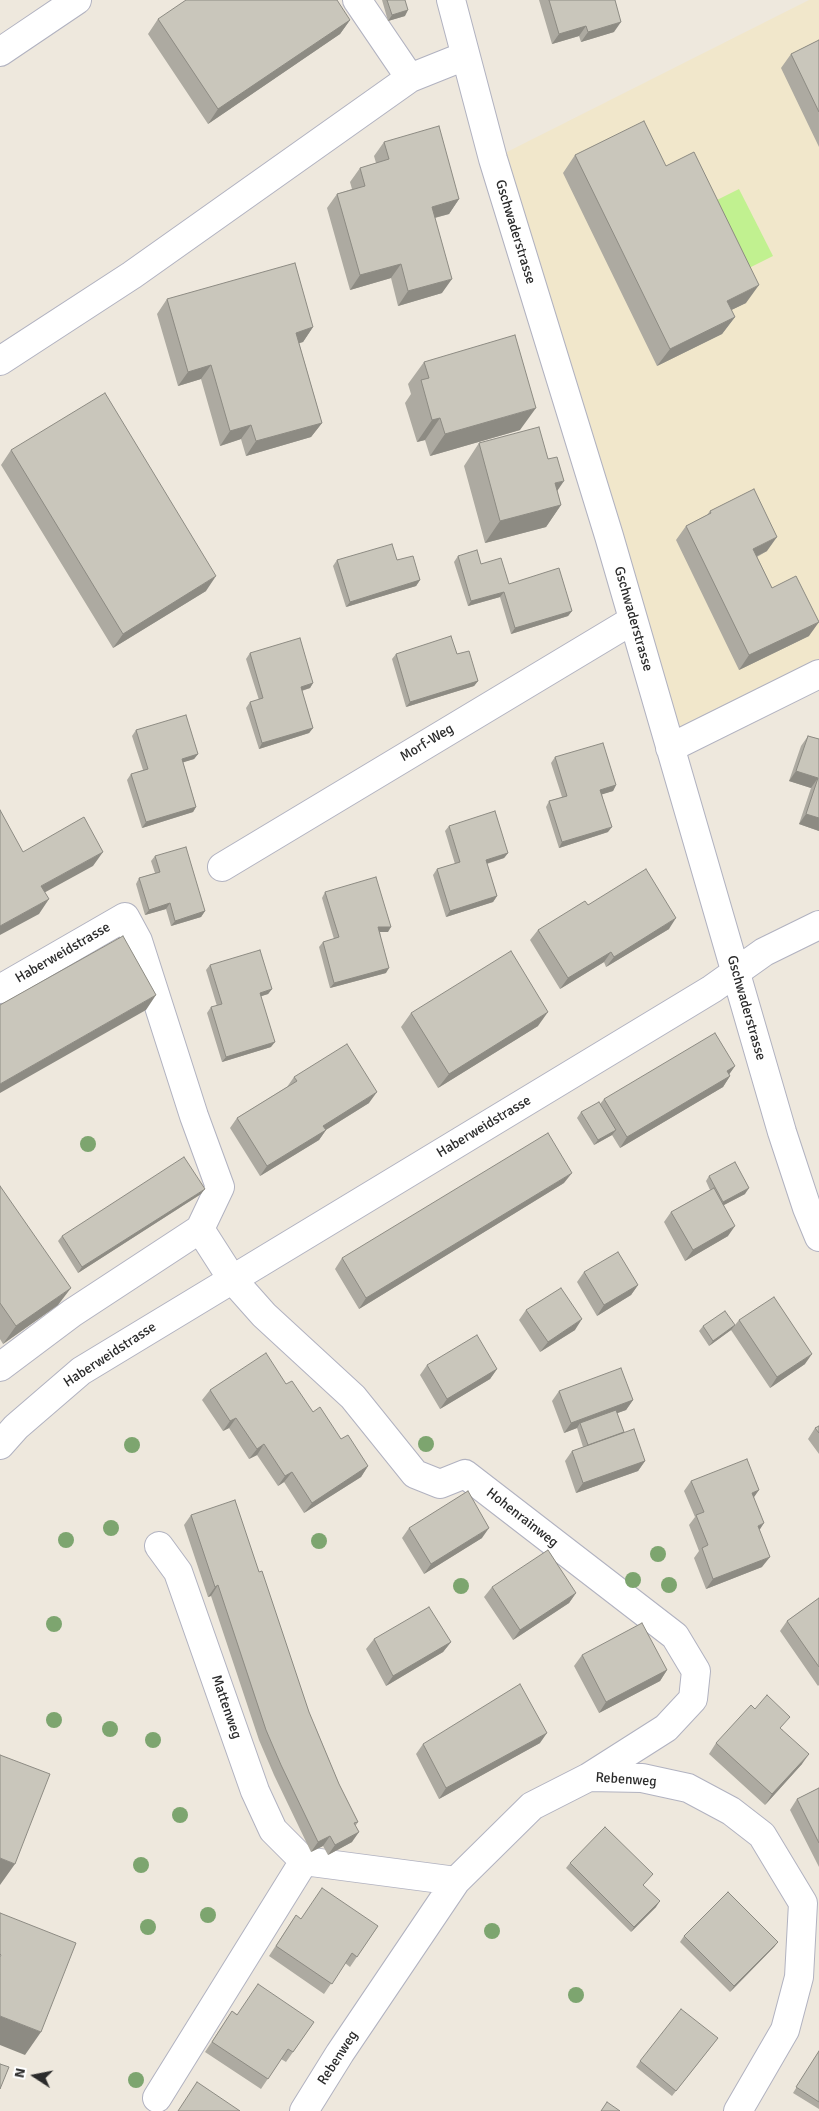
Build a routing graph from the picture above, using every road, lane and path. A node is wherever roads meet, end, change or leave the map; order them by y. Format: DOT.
graph roads {
  1 [pos="77,0"];
  2 [pos="357,0"];
  3 [pos="451,0"];
  4 [pos="0,52"];
  5 [pos="465,56"];
  6 [pos="410,78"];
  7 [pos="0,361"];
  8 [pos="633,620"];
  9 [pos="819,674"];
  10 [pos="670,748"];
  11 [pos="222,867"];
  12 [pos="819,925"];
  13 [pos="735,972"];
  14 [pos="0,989"];
  15 [pos="200,1229"];
  16 [pos="819,1238"];
  17 [pos="232,1279"];
  18 [pos="0,1367"];
  19 [pos="0,1445"];
  20 [pos="158,1546"];
  21 [pos="588,1777"];
  22 [pos="304,1861"];
  23 [pos="456,1881"];
  24 [pos="157,2098"];
  25 [pos="304,2111"];
  26 [pos="738,2111"];
  1 -- 4 [label="street"];
  2 -- 6 [label="street"];
  3 -- 5 [label="street, Gschwaderstrasse"];
  5 -- 6 [label="street"];
  5 -- 8 [label="street, Gschwaderstrasse"];
  6 -- 7 [label="street"];
  8 -- 10 [label="street, Gschwaderstrasse"];
  8 -- 11 [label="street, Morf-Weg"];
  9 -- 10 [label="street"];
  10 -- 13 [label="street, Gschwaderstrasse"];
  12 -- 13 [label="street, Haberweidstrasse"];
  13 -- 16 [label="street, Gschwaderstrasse"];
  13 -- 17 [label="street, Haberweidstrasse"];
  14 -- 15 [label="street, Haberweidstrasse"];
  15 -- 17 [label="street"];
  15 -- 18 [label="street"];
  17 -- 19 [label="street, Haberweidstrasse"];
  17 -- 21 [label="street, Hohenrainweg"];
  20 -- 22 [label="street, Mattenweg"];
  21 -- 23 [label="street, Rebenweg"];
  21 -- 26 [label="street, Rebenweg"];
  22 -- 23 [label="street"];
  22 -- 24 [label="street"];
  23 -- 25 [label="street, Rebenweg"];
}
